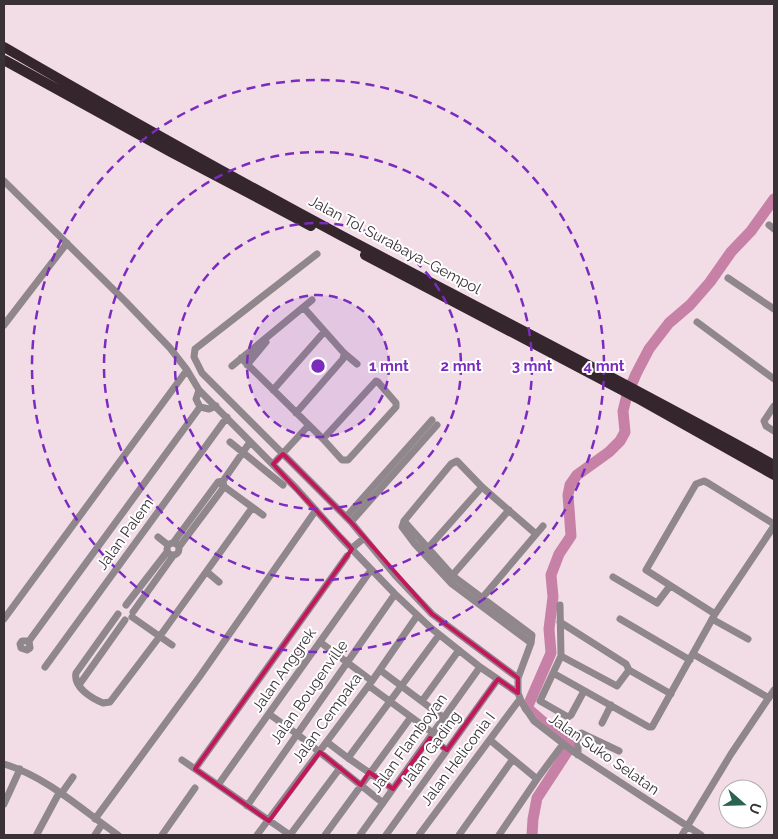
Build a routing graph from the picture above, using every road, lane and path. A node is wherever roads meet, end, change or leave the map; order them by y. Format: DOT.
graph roads {
  1 [pos="4,47"];
  2 [pos="4,60"];
  3 [pos="4,181"];
  4 [pos="67,243"];
  5 [pos="318,254"];
  6 [pos="728,278"];
  7 [pos="312,300"];
  8 [pos="304,308"];
  9 [pos="774,309"];
  10 [pos="697,322"];
  11 [pos="4,325"];
  12 [pos="324,332"];
  13 [pos="259,347"];
  14 [pos="344,353"];
  15 [pos="241,358"];
  16 [pos="247,364"];
  17 [pos="357,364"];
  18 [pos="232,366"];
  19 [pos="187,370"];
  20 [pos="774,379"];
  21 [pos="619,384"];
  22 [pos="199,390"];
  23 [pos="273,390"];
  24 [pos="639,395"];
  25 [pos="216,406"];
  26 [pos="774,406"];
  27 [pos="200,407"];
  28 [pos="296,413"];
  29 [pos="227,417"];
  30 [pos="434,423"];
  31 [pos="309,425"];
  32 [pos="774,431"];
  33 [pos="323,439"];
  34 [pos="230,442"];
  35 [pos="250,442"];
  36 [pos="244,452"];
  37 [pos="278,459"];
  38 [pos="774,465"];
  39 [pos="774,474"];
  40 [pos="222,483"];
  41 [pos="283,485"];
  42 [pos="482,487"];
  43 [pos="252,508"];
  44 [pos="316,510"];
  45 [pos="509,510"];
  46 [pos="262,515"];
  47 [pos="349,520"];
  48 [pos="404,521"];
  49 [pos="774,525"];
  50 [pos="543,526"];
  51 [pos="536,534"];
  52 [pos="158,537"];
  53 [pos="362,540"];
  54 [pos="350,547"];
  55 [pos="172,548"];
  56 [pos="428,548"];
  57 [pos="357,555"];
  58 [pos="347,556"];
  59 [pos="371,570"];
  60 [pos="207,572"];
  61 [pos="613,577"];
  62 [pos="450,578"];
  63 [pos="219,582"];
  64 [pos="670,586"];
  65 [pos="395,594"];
  66 [pos="483,597"];
  67 [pos="126,605"];
  68 [pos="560,606"];
  69 [pos="118,614"];
  70 [pos="130,616"];
  71 [pos="418,616"];
  72 [pos="713,616"];
  73 [pos="4,619"];
  74 [pos="620,619"];
  75 [pos="560,622"];
  76 [pos="439,635"];
  77 [pos="160,636"];
  78 [pos="748,639"];
  79 [pos="29,641"];
  80 [pos="320,642"];
  81 [pos="531,643"];
  82 [pos="172,645"];
  83 [pos="459,650"];
  84 [pos="561,656"];
  85 [pos="692,657"];
  86 [pos="347,662"];
  87 [pos="45,667"];
  88 [pos="480,667"];
  89 [pos="380,670"];
  90 [pos="628,670"];
  91 [pos="553,673"];
  92 [pos="518,678"];
  93 [pos="498,679"];
  94 [pos="370,684"];
  95 [pos="78,685"];
  96 [pos="401,685"];
  97 [pos="774,690"];
  98 [pos="584,691"];
  99 [pos="671,694"];
  100 [pos="519,696"];
  101 [pos="389,701"];
  102 [pos="422,701"];
  103 [pos="772,701"];
  104 [pos="611,705"];
  105 [pos="269,714"];
  106 [pos="411,717"];
  107 [pos="444,718"];
  108 [pos="602,723"];
  109 [pos="297,734"];
  110 [pos="432,735"];
  111 [pos="490,740"];
  112 [pos="327,742"];
  113 [pos="565,746"];
  114 [pos="447,750"];
  115 [pos="618,751"];
  116 [pos="320,752"];
  117 [pos="576,754"];
  118 [pos="348,758"];
  119 [pos="513,759"];
  120 [pos="182,760"];
  121 [pos="4,764"];
  122 [pos="340,768"];
  123 [pos="20,769"];
  124 [pos="196,769"];
  125 [pos="369,772"];
  126 [pos="73,777"];
  127 [pos="537,779"];
  128 [pos="218,785"];
  129 [pos="360,785"];
  130 [pos="195,788"];
  131 [pos="393,789"];
  132 [pos="60,793"];
  133 [pos="383,803"];
  134 [pos="4,804"];
  135 [pos="247,806"];
  136 [pos="95,819"];
  137 [pos="267,823"];
  138 [pos="102,824"];
  139 [pos="686,826"];
  140 [pos="37,834"];
  141 [pos="95,835"];
  142 [pos="118,835"];
  143 [pos="162,835"];
  144 [pos="257,835"];
  145 [pos="290,835"];
  146 [pos="325,835"];
  147 [pos="360,835"];
  148 [pos="386,835"];
  149 [pos="419,835"];
  150 [pos="459,835"];
  151 [pos="499,835"];
  152 [pos="682,835"];
  153 [pos="701,835"];
  1 -- 21 [label="highway, Jalan Tol Surabaya–Gempol"];
  2 -- 21 [label="highway, Jalan Tol Surabaya–Gempol"];
  3 -- 4 [label="street"];
  4 -- 11 [label="street"];
  4 -- 19 [label="street"];
  5 -- 37 [label="street"];
  6 -- 9 [label="street"];
  7 -- 8 [label="street"];
  8 -- 12 [label="street"];
  8 -- 13 [label="street"];
  10 -- 20 [label="street"];
  12 -- 14 [label="street"];
  12 -- 23 [label="street"];
  13 -- 15 [label="street"];
  13 -- 16 [label="street"];
  14 -- 17 [label="street"];
  14 -- 28 [label="street"];
  15 -- 16 [label="street"];
  15 -- 18 [label="street"];
  16 -- 23 [label="street"];
  19 -- 22 [label="street"];
  19 -- 73 [label="street"];
  21 -- 24 [label="highway, Jalan Tol Surabaya–Gempol"];
  22 -- 25 [label="street"];
  22 -- 27 [label="street"];
  23 -- 28 [label="street"];
  24 -- 38 [label="highway, Jalan Tol Surabaya–Gempol"];
  24 -- 39 [label="highway, Jalan Tol Surabaya–Gempol"];
  25 -- 27 [label="street"];
  25 -- 29 [label="street"];
  26 -- 32 [label="street"];
  27 -- 79 [label="street"];
  28 -- 31 [label="street"];
  29 -- 35 [label="street"];
  29 -- 87 [label="street, Jalan Palem"];
  30 -- 47 [label="street"];
  31 -- 33 [label="street"];
  31 -- 37 [label="street"];
  33 -- 33 [label="street"];
  34 -- 36 [label="street"];
  35 -- 36 [label="street"];
  35 -- 37 [label="street"];
  36 -- 40 [label="street"];
  36 -- 41 [label="street"];
  37 -- 44 [label="street"];
  37 -- 47 [label="street"];
  40 -- 43 [label="street"];
  40 -- 55 [label="street"];
  42 -- 45 [label="street"];
  42 -- 48 [label="street"];
  42 -- 56 [label="street"];
  43 -- 46 [label="street"];
  43 -- 60 [label="street"];
  44 -- 54 [label="street"];
  44 -- 136 [label="street"];
  45 -- 51 [label="street"];
  45 -- 62 [label="street"];
  47 -- 53 [label="street"];
  48 -- 56 [label="street"];
  48 -- 62 [label="street"];
  49 -- 64 [label="street"];
  49 -- 72 [label="street"];
  50 -- 51 [label="street"];
  51 -- 66 [label="street"];
  52 -- 55 [label="street"];
  53 -- 54 [label="street"];
  53 -- 92 [label="street"];
  54 -- 57 [label="street"];
  54 -- 58 [label="street"];
  55 -- 67 [label="street"];
  55 -- 70 [label="street"];
  56 -- 62 [label="street"];
  57 -- 58 [label="street"];
  57 -- 59 [label="street"];
  58 -- 124 [label="street"];
  59 -- 65 [label="street"];
  59 -- 80 [label="street, Jalan Anggrek"];
  60 -- 63 [label="street"];
  60 -- 77 [label="street"];
  61 -- 64 [label="street"];
  62 -- 66 [label="street"];
  62 -- 81 [label="street"];
  64 -- 72 [label="street"];
  65 -- 71 [label="street"];
  65 -- 86 [label="street, Jalan Bougenville"];
  66 -- 81 [label="street"];
  67 -- 69 [label="street"];
  67 -- 70 [label="street"];
  68 -- 75 [label="street"];
  69 -- 70 [label="street"];
  69 -- 95 [label="street"];
  70 -- 77 [label="street"];
  70 -- 95 [label="street"];
  71 -- 76 [label="street"];
  71 -- 89 [label="street, Jalan Cempaka"];
  72 -- 78 [label="street"];
  72 -- 85 [label="street"];
  74 -- 85 [label="street"];
  75 -- 84 [label="street"];
  75 -- 90 [label="street"];
  76 -- 83 [label="street"];
  76 -- 96 [label="street"];
  77 -- 82 [label="street"];
  77 -- 95 [label="street"];
  80 -- 86 [label="street"];
  80 -- 105 [label="street, Jalan Anggrek"];
  81 -- 92 [label="street"];
  83 -- 88 [label="street"];
  83 -- 102 [label="street"];
  84 -- 90 [label="street"];
  84 -- 91 [label="street"];
  85 -- 99 [label="street"];
  85 -- 103 [label="street"];
  86 -- 94 [label="street"];
  86 -- 109 [label="street, Jalan Bougenville"];
  88 -- 93 [label="street"];
  88 -- 107 [label="street, Jalan Flamboyan"];
  89 -- 94 [label="street, Jalan Cempaka"];
  89 -- 96 [label="street"];
  90 -- 99 [label="street"];
  91 -- 98 [label="street"];
  91 -- 98 [label="street"];
  92 -- 100 [label="street"];
  93 -- 100 [label="street"];
  93 -- 114 [label="street, Jalan Gading"];
  94 -- 101 [label="street"];
  94 -- 112 [label="street, Jalan Cempaka"];
  96 -- 101 [label="street"];
  96 -- 102 [label="street"];
  97 -- 103 [label="street"];
  98 -- 104 [label="street"];
  99 -- 104 [label="street"];
  100 -- 111 [label="street, Jalan Heliconia I"];
  100 -- 113 [label="street, Jalan Suko Selatan"];
  101 -- 106 [label="street"];
  101 -- 118 [label="street"];
  102 -- 107 [label="street"];
  103 -- 139 [label="street"];
  104 -- 108 [label="street"];
  105 -- 109 [label="street"];
  105 -- 128 [label="street, Jalan Anggrek"];
  106 -- 110 [label="street"];
  106 -- 125 [label="street"];
  107 -- 110 [label="street, Jalan Flamboyan"];
  109 -- 116 [label="street"];
  109 -- 135 [label="street, Jalan Bougenville"];
  110 -- 114 [label="street"];
  110 -- 131 [label="street, Jalan Flamboyan"];
  111 -- 119 [label="street"];
  111 -- 149 [label="street, Jalan Heliconia I"];
  112 -- 116 [label="street, Jalan Cempaka"];
  112 -- 118 [label="street"];
  113 -- 117 [label="street, Jalan Suko Selatan"];
  113 -- 127 [label="street"];
  114 -- 148 [label="street, Jalan Gading"];
  115 -- 117 [label="street"];
  116 -- 122 [label="street"];
  116 -- 137 [label="street, Jalan Cempaka"];
  117 -- 139 [label="street, Jalan Suko Selatan"];
  118 -- 125 [label="street"];
  119 -- 127 [label="street"];
  119 -- 150 [label="street"];
  120 -- 124 [label="street"];
  121 -- 123 [label="street"];
  122 -- 129 [label="street"];
  122 -- 145 [label="street"];
  123 -- 132 [label="street"];
  123 -- 134 [label="street"];
  124 -- 128 [label="street"];
  125 -- 129 [label="street"];
  125 -- 131 [label="street"];
  126 -- 132 [label="street"];
  127 -- 151 [label="street"];
  128 -- 135 [label="street"];
  129 -- 133 [label="street"];
  129 -- 146 [label="street"];
  130 -- 143 [label="street"];
  131 -- 133 [label="street, Jalan Flamboyan"];
  132 -- 136 [label="street"];
  132 -- 140 [label="street"];
  133 -- 147 [label="street, Jalan Flamboyan"];
  135 -- 137 [label="street"];
  136 -- 138 [label="street"];
  137 -- 144 [label="street, Jalan Cempaka"];
  137 -- 145 [label="street"];
  138 -- 141 [label="street"];
  138 -- 142 [label="street"];
  139 -- 152 [label="street"];
  139 -- 153 [label="street, Jalan Suko Selatan"];
}
